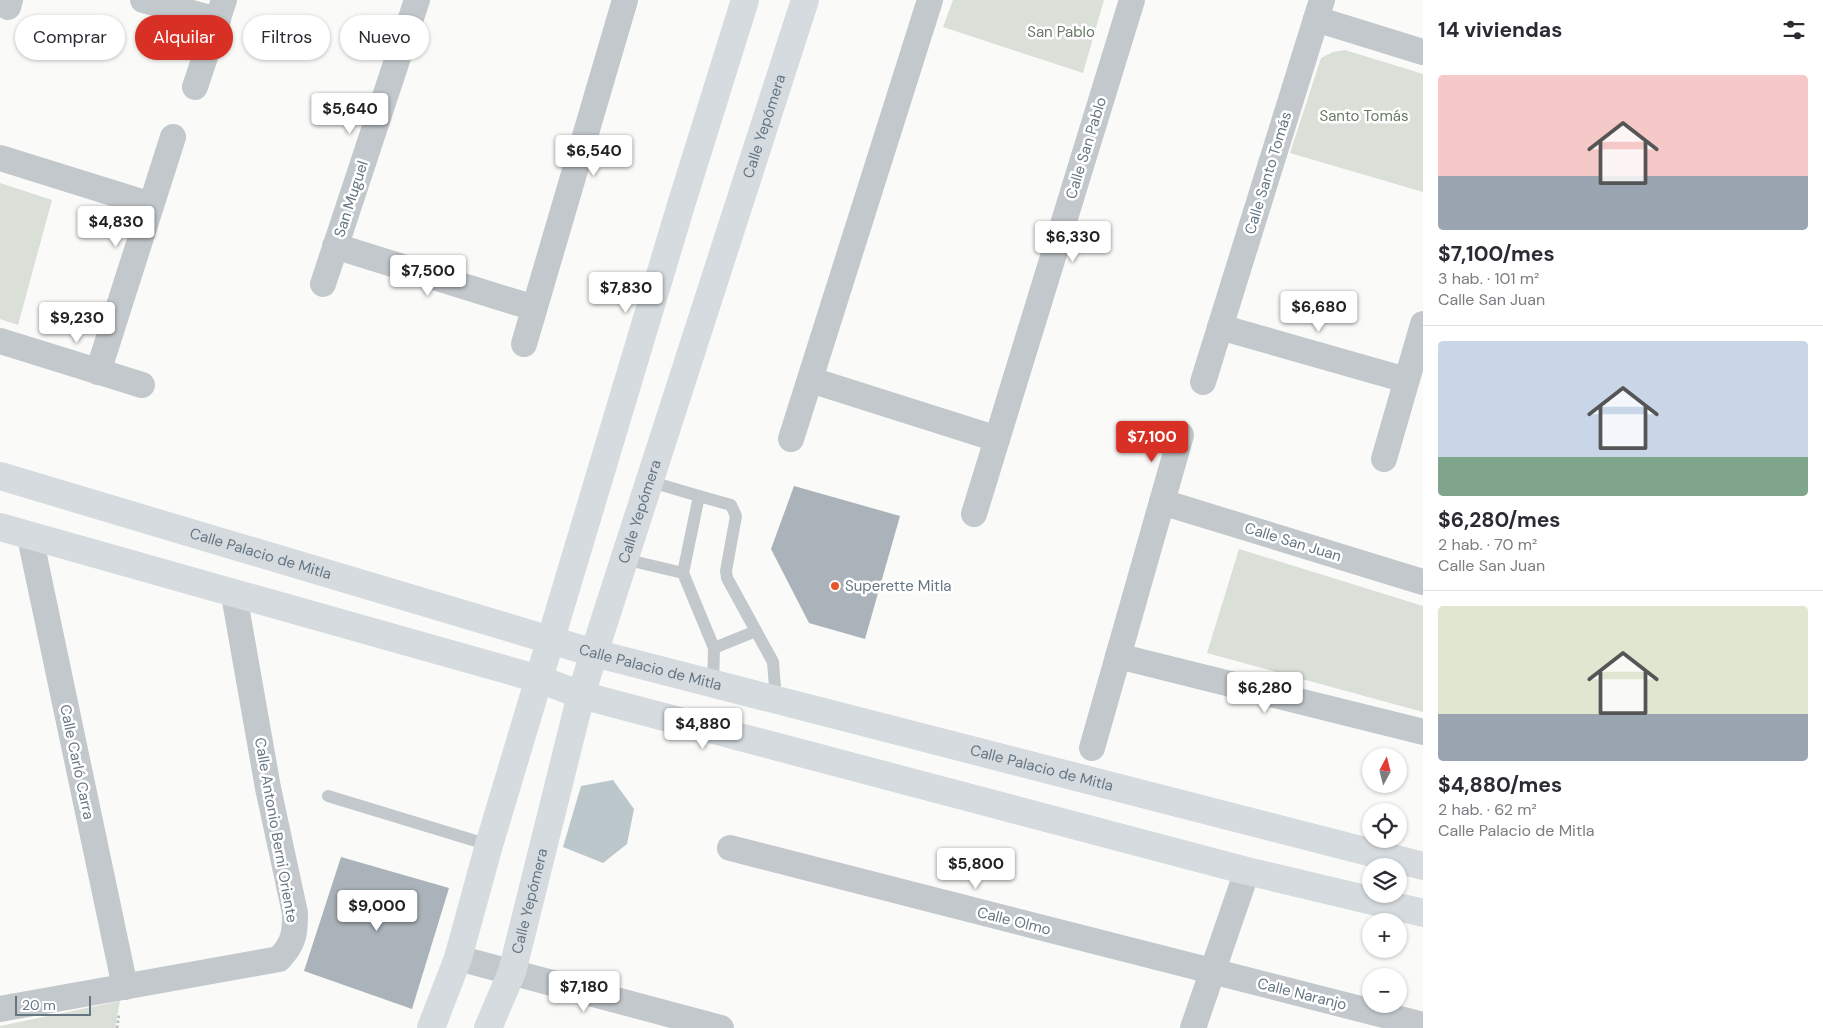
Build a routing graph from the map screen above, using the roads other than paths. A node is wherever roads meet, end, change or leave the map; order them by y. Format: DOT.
graph roads {
  1 [pos="143,0"];
  2 [pos="417,0"];
  3 [pos="625,0"];
  4 [pos="745,0"];
  5 [pos="804,0"];
  6 [pos="930,0"];
  7 [pos="1132,0"];
  8 [pos="1319,9"];
  9 [pos="221,10"];
  10 [pos="1423,52"];
  11 [pos="195,87"];
  12 [pos="173,137"];
  13 [pos="0,158"];
  14 [pos="151,205"];
  15 [pos="335,246"];
  16 [pos="323,284"];
  17 [pos="534,308"];
  18 [pos="1423,324"];
  19 [pos="1220,327"];
  20 [pos="0,341"];
  21 [pos="524,344"];
  22 [pos="98,372"];
  23 [pos="811,380"];
  24 [pos="1406,380"];
  25 [pos="1203,382"];
  26 [pos="142,385"];
  27 [pos="1181,435"];
  28 [pos="791,439"];
  29 [pos="997,439"];
  30 [pos="1384,459"];
  31 [pos="0,476"];
  32 [pos="648,481"];
  33 [pos="699,496"];
  34 [pos="1162,502"];
  35 [pos="974,514"];
  36 [pos="0,527"];
  37 [pos="30,537"];
  38 [pos="624,559"];
  39 [pos="683,573"];
  40 [pos="1423,582"];
  41 [pos="234,594"];
  42 [pos="756,630"];
  43 [pos="550,640"];
  44 [pos="714,648"];
  45 [pos="594,653"];
  46 [pos="1118,656"];
  47 [pos="539,679"];
  48 [pos="713,684"];
  49 [pos="581,695"];
  50 [pos="776,700"];
  51 [pos="1423,732"];
  52 [pos="1092,748"];
  53 [pos="328,796"];
  54 [pos="489,845"];
  55 [pos="730,848"];
  56 [pos="1423,866"];
  57 [pos="1247,871"];
  58 [pos="1423,913"];
  59 [pos="458,958"];
  60 [pos="1211,971"];
  61 [pos="512,972"];
  62 [pos="125,987"];
  63 [pos="0,1009"];
  64 [pos="1423,1025"];
  65 [pos="431,1028"];
  66 [pos="488,1028"];
  67 [pos="721,1028"];
  68 [pos="1193,1028"];
  1 -- 9 [label="street"];
  2 -- 15 [label="street, San Muguel"];
  3 -- 17 [label="street"];
  4 -- 43 [label="main road"];
  5 -- 32 [label="main road, Calle Yepómera"];
  6 -- 23 [label="street"];
  7 -- 29 [label="street, Calle San Pablo"];
  8 -- 10 [label="street, Calle Santo Tomás"];
  8 -- 19 [label="street, Calle Santo Tomás"];
  9 -- 11 [label="street"];
  12 -- 14 [label="street"];
  13 -- 14 [label="street"];
  14 -- 22 [label="street"];
  15 -- 16 [label="street, San Muguel"];
  15 -- 17 [label="street"];
  17 -- 21 [label="street"];
  18 -- 24 [label="street"];
  19 -- 24 [label="street"];
  19 -- 25 [label="street, Calle Santo Tomás"];
  20 -- 22 [label="street"];
  22 -- 26 [label="street"];
  23 -- 28 [label="street"];
  23 -- 29 [label="street"];
  24 -- 30 [label="street"];
  27 -- 34 [label="street"];
  29 -- 35 [label="street, Calle San Pablo"];
  31 -- 43 [label="main road, Calle Palacio de Mitla"];
  32 -- 33 [label="lane"];
  32 -- 38 [label="main road, Calle Yepómera"];
  33 -- 39 [label="lane"];
  33 -- 42 [label="lane"];
  34 -- 40 [label="street, Calle San Juan"];
  34 -- 46 [label="street"];
  36 -- 37 [label="main road"];
  37 -- 41 [label="main road"];
  37 -- 62 [label="street, Calle Carló Carra"];
  38 -- 39 [label="lane"];
  38 -- 45 [label="main road, Calle Yepómera"];
  39 -- 44 [label="lane"];
  41 -- 47 [label="main road"];
  41 -- 62 [label="street, Calle Antonio Berni Oriente"];
  42 -- 44 [label="lane"];
  42 -- 50 [label="lane"];
  43 -- 45 [label="main road, Calle Palacio de Mitla"];
  43 -- 47 [label="main road"];
  44 -- 48 [label="lane"];
  45 -- 48 [label="main road, Calle Palacio de Mitla"];
  45 -- 49 [label="main road, Calle Yepómera"];
  46 -- 51 [label="street"];
  46 -- 52 [label="street"];
  47 -- 49 [label="main road"];
  47 -- 54 [label="main road"];
  48 -- 50 [label="main road, Calle Palacio de Mitla"];
  49 -- 57 [label="main road"];
  49 -- 61 [label="main road, Calle Yepómera"];
  50 -- 56 [label="main road, Calle Palacio de Mitla"];
  53 -- 54 [label="lane"];
  54 -- 59 [label="main road"];
  55 -- 60 [label="street, Calle Olmo"];
  57 -- 58 [label="main road"];
  57 -- 60 [label="street"];
  59 -- 61 [label="street"];
  59 -- 65 [label="main road"];
  60 -- 64 [label="street, Calle Naranjo"];
  60 -- 68 [label="street"];
  61 -- 66 [label="main road, Calle Yepómera"];
  61 -- 67 [label="street"];
  62 -- 63 [label="street, Calle Antonio Berni Oriente"];
}
